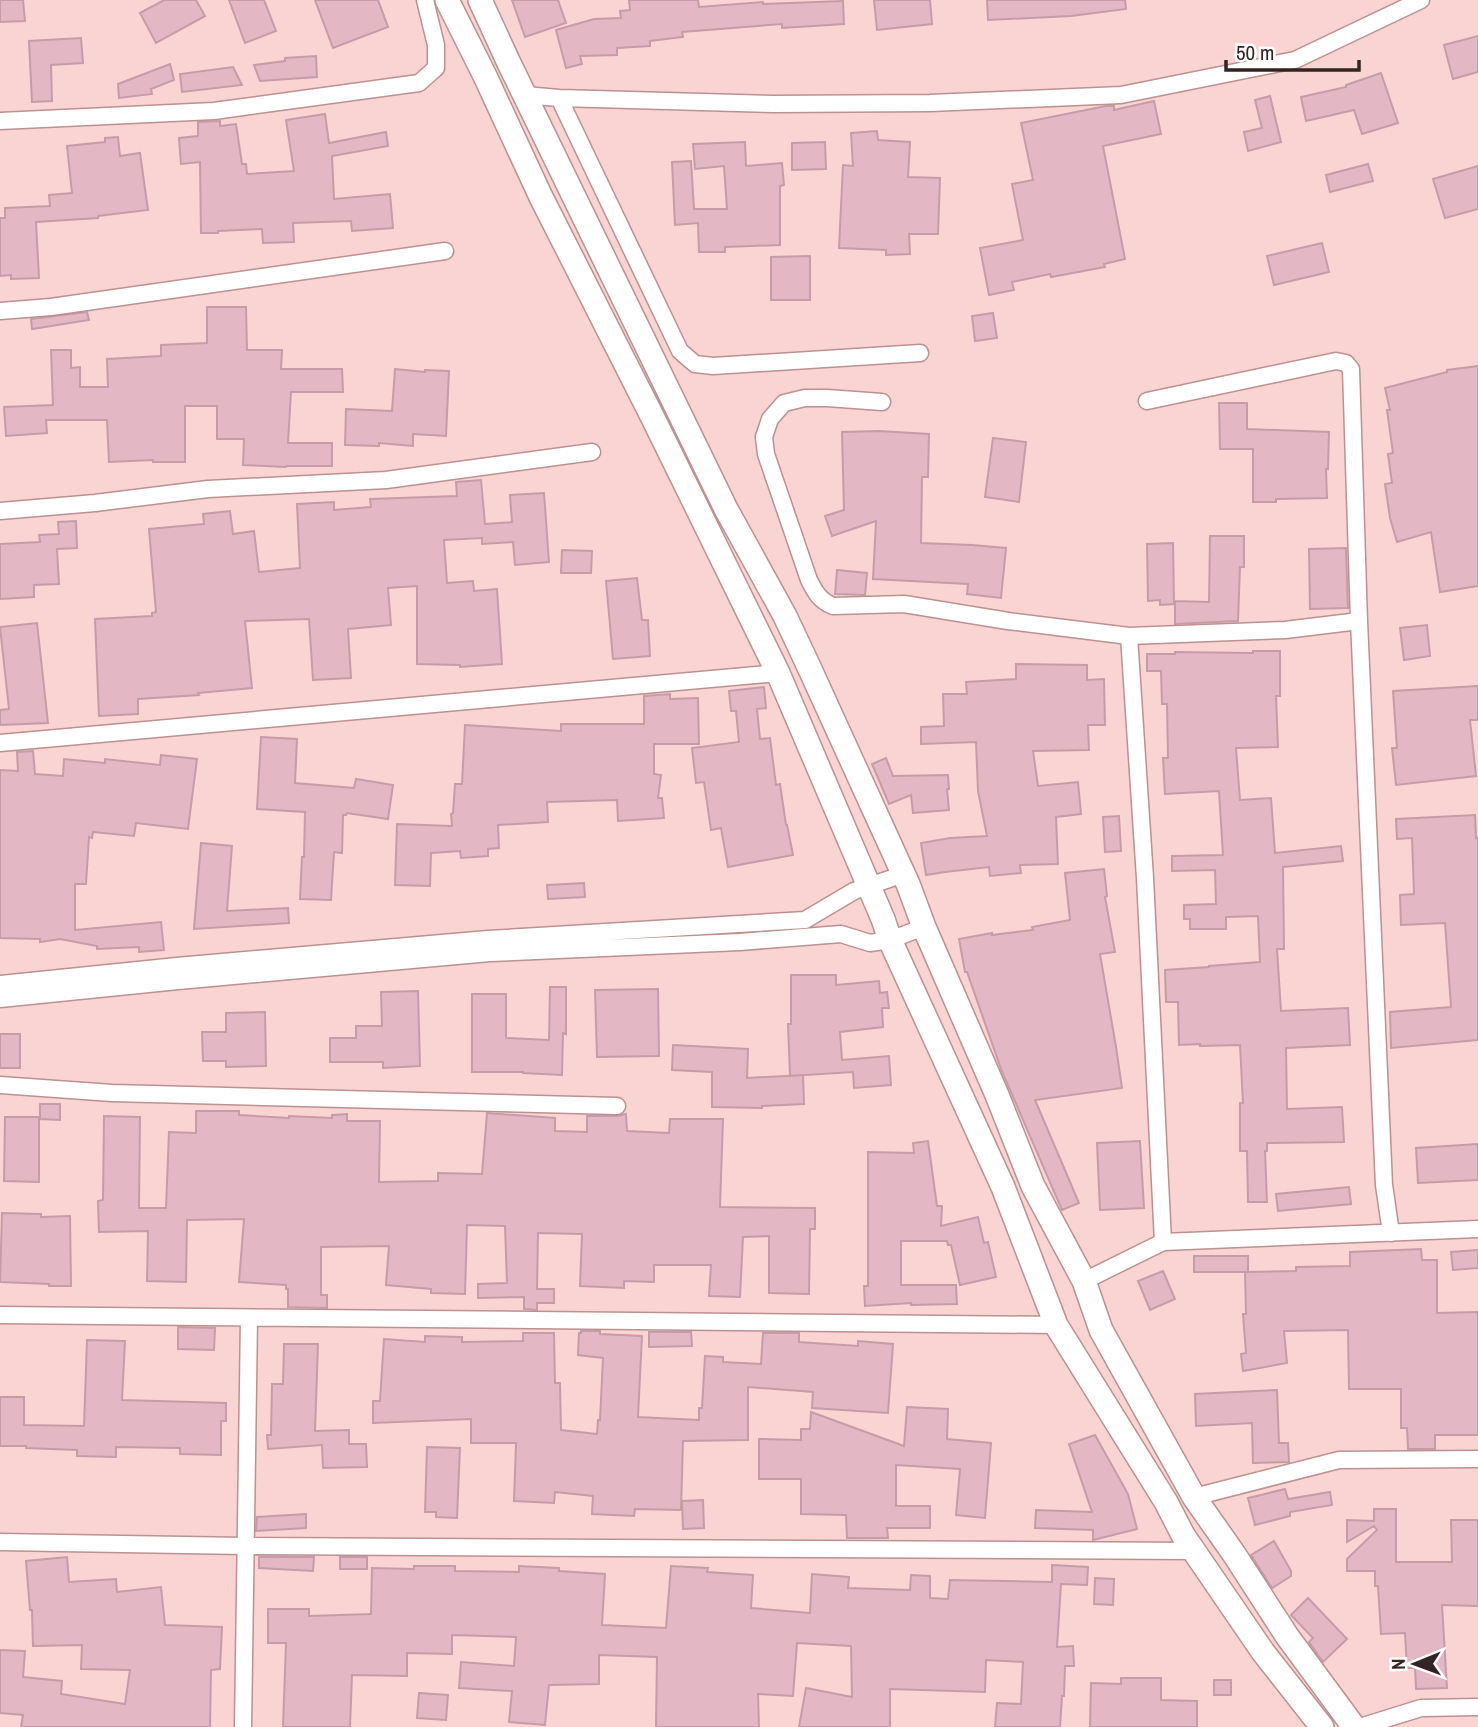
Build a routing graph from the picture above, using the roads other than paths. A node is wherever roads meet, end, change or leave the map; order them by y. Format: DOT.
graph roads {
  1 [pos="425,0"];
  2 [pos="447,0"];
  3 [pos="480,0"];
  4 [pos="1421,0"];
  5 [pos="525,95"];
  6 [pos="559,98"];
  7 [pos="0,121"];
  8 [pos="445,251"];
  9 [pos="0,311"];
  10 [pos="920,353"];
  11 [pos="1147,401"];
  12 [pos="882,402"];
  13 [pos="592,452"];
  14 [pos="0,511"];
  15 [pos="1359,621"];
  16 [pos="1129,636"];
  17 [pos="778,673"];
  18 [pos="0,743"];
  19 [pos="904,874"];
  20 [pos="868,885"];
  21 [pos="924,927"];
  22 [pos="653,929"];
  23 [pos="890,940"];
  24 [pos="654,946"];
  25 [pos="0,984"];
  26 [pos="0,999"];
  27 [pos="0,1085"];
  28 [pos="617,1106"];
  29 [pos="1478,1229"];
  30 [pos="1391,1233"];
  31 [pos="1163,1242"];
  32 [pos="1084,1281"];
  33 [pos="0,1315"];
  34 [pos="250,1318"];
  35 [pos="1056,1325"];
  36 [pos="1478,1459"];
  37 [pos="1194,1497"];
  38 [pos="0,1542"];
  39 [pos="246,1545"];
  40 [pos="1194,1551"];
  41 [pos="1478,1707"];
  42 [pos="243,1727"];
  43 [pos="1322,1727"];
  44 [pos="1357,1727"];
  1 -- 7 [label="street"];
  2 -- 17 [label="main road"];
  3 -- 5 [label="main road"];
  4 -- 6 [label="street"];
  5 -- 6 [label="street"];
  5 -- 19 [label="main road"];
  6 -- 10 [label="street"];
  8 -- 9 [label="street"];
  11 -- 15 [label="street"];
  12 -- 16 [label="street"];
  13 -- 14 [label="street"];
  15 -- 16 [label="street"];
  15 -- 30 [label="street"];
  16 -- 31 [label="street"];
  17 -- 18 [label="street"];
  17 -- 20 [label="main road"];
  19 -- 20 [label="street"];
  19 -- 21 [label="main road"];
  20 -- 22 [label="street"];
  20 -- 23 [label="main road"];
  21 -- 23 [label="street"];
  21 -- 32 [label="main road"];
  22 -- 24 [label="street"];
  22 -- 25 [label="street"];
  23 -- 24 [label="street"];
  23 -- 35 [label="main road"];
  24 -- 26 [label="street"];
  27 -- 28 [label="street"];
  29 -- 30 [label="street"];
  30 -- 31 [label="street"];
  31 -- 32 [label="street"];
  32 -- 37 [label="main road"];
  33 -- 34 [label="street"];
  34 -- 35 [label="street"];
  34 -- 39 [label="street"];
  35 -- 40 [label="main road"];
  36 -- 37 [label="street"];
  37 -- 44 [label="main road"];
  38 -- 39 [label="street"];
  39 -- 40 [label="street"];
  39 -- 42 [label="street"];
  40 -- 43 [label="main road"];
  41 -- 44 [label="street"];
}
